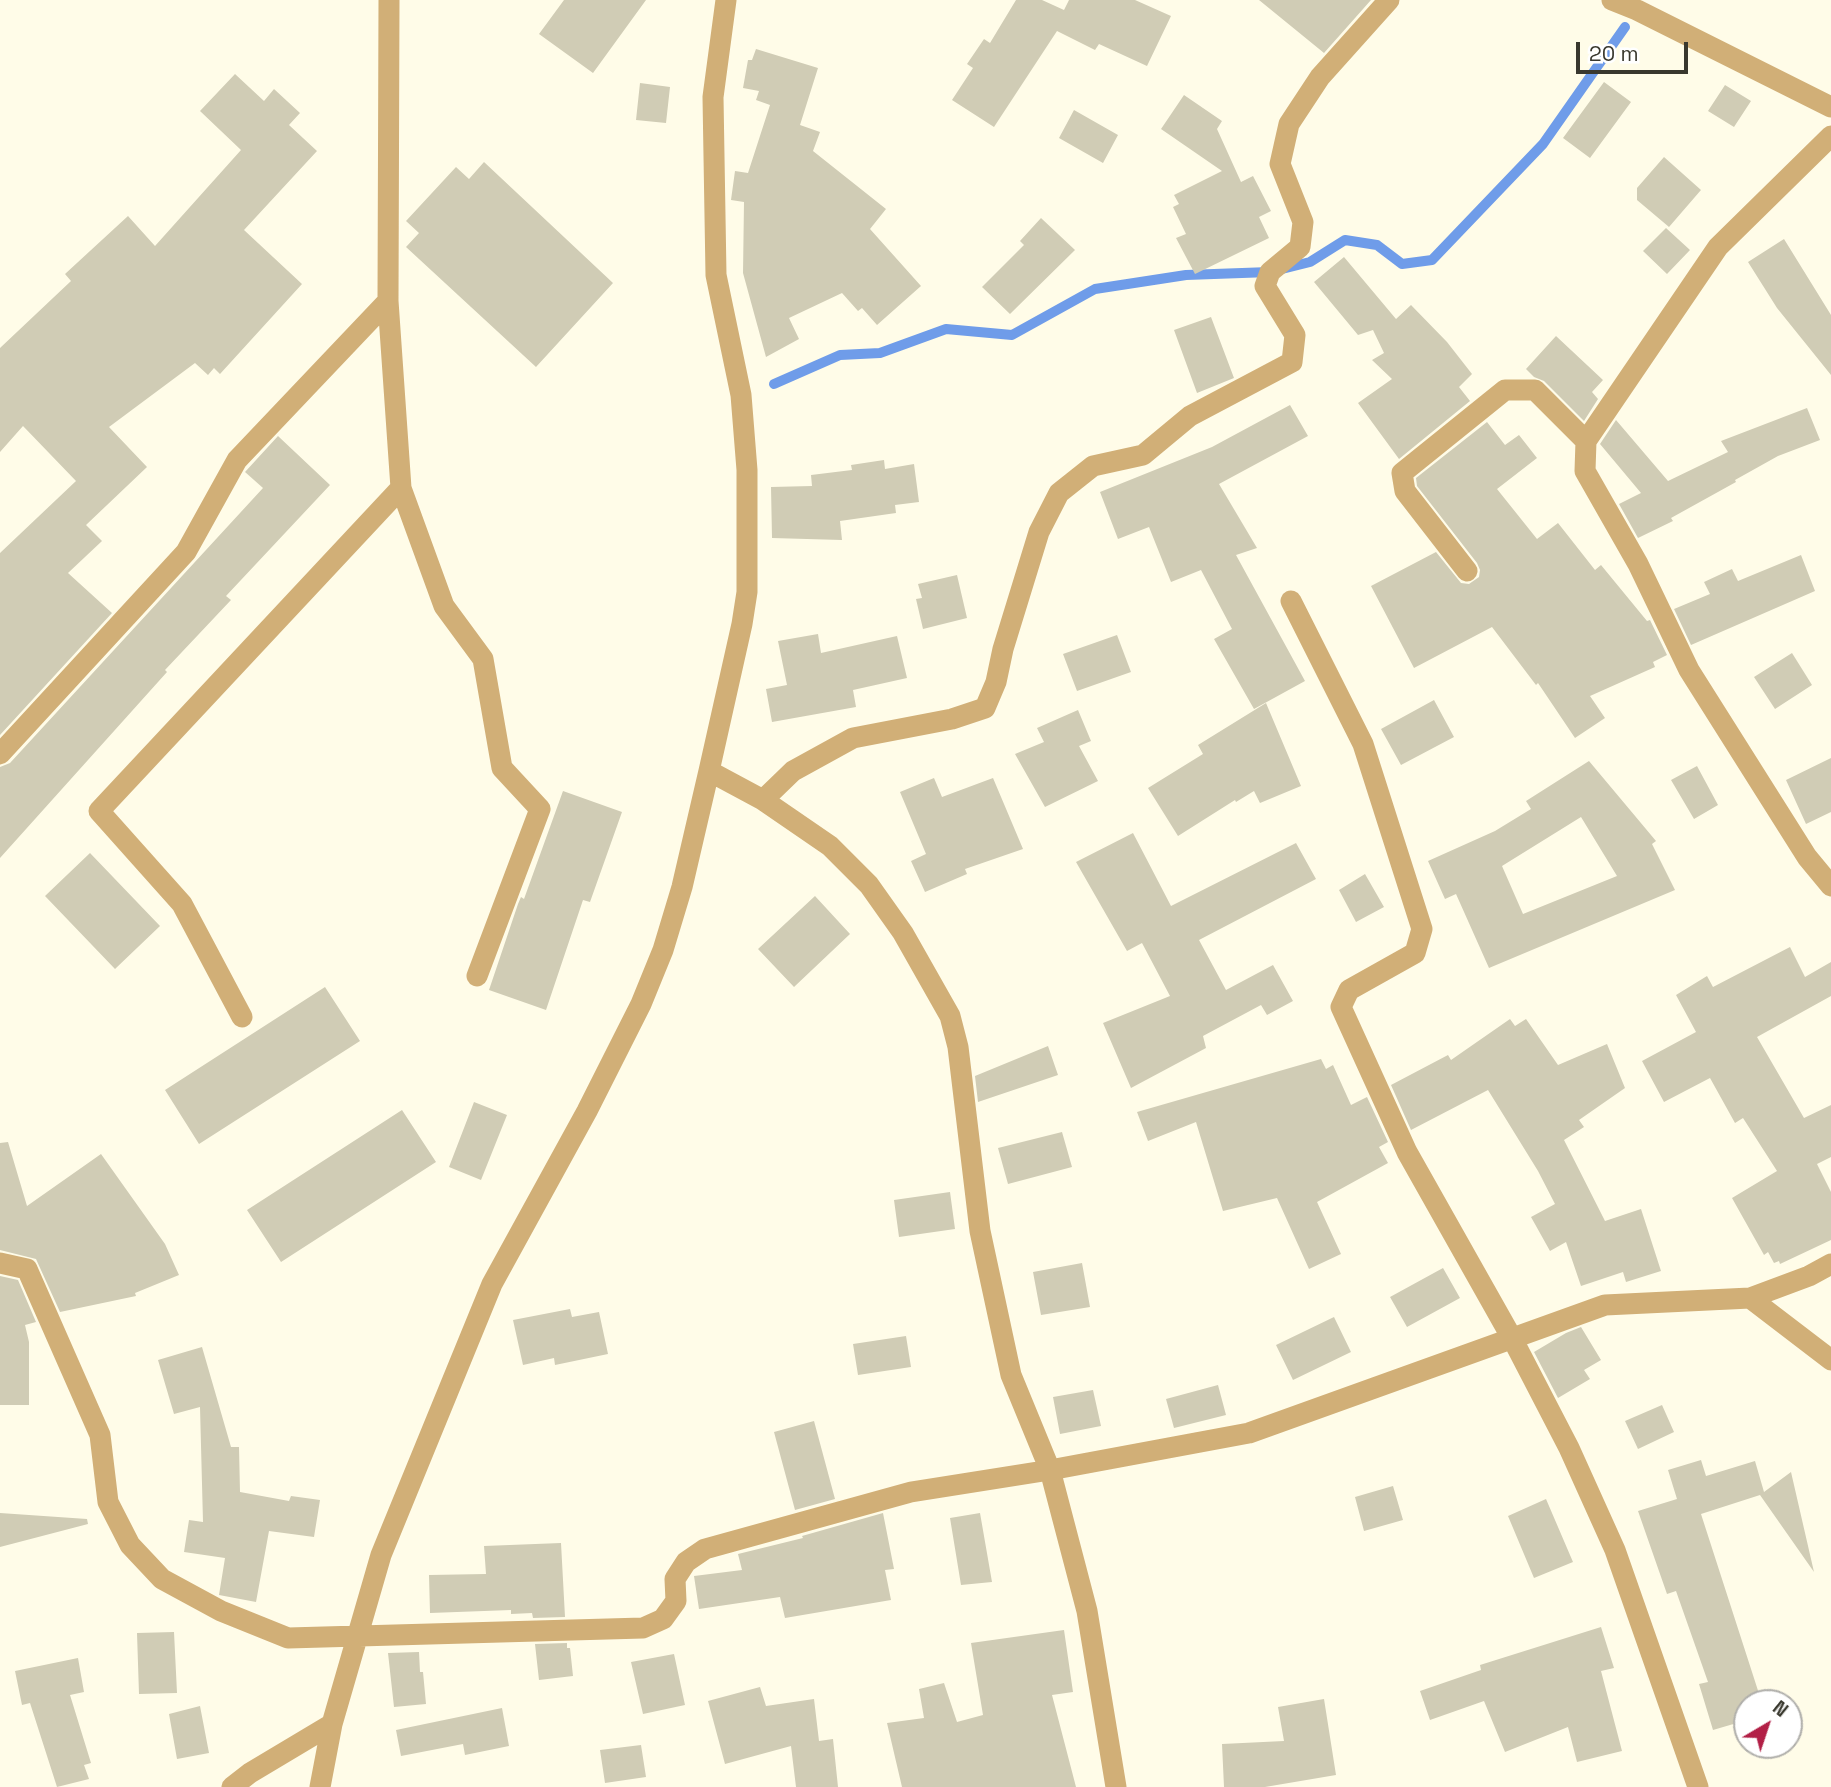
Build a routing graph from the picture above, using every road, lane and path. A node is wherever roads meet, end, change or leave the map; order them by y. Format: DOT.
graph roads {
  1 [pos="389,0"];
  2 [pos="726,0"];
  3 [pos="1389,0"];
  4 [pos="1612,0"];
  5 [pos="1831,107"];
  6 [pos="1831,136"];
  7 [pos="388,301"];
  8 [pos="1586,441"];
  9 [pos="401,488"];
  10 [pos="1467,571"];
  11 [pos="1291,601"];
  12 [pos="0,754"];
  13 [pos="709,771"];
  14 [pos="763,800"];
  15 [pos="1831,886"];
  16 [pos="477,976"];
  17 [pos="242,1017"];
  18 [pos="0,1263"];
  19 [pos="1831,1264"];
  20 [pos="1750,1298"];
  21 [pos="1513,1340"];
  22 [pos="1831,1360"];
  23 [pos="1050,1470"];
  24 [pos="357,1636"];
  25 [pos="332,1724"];
  26 [pos="232,1787"];
  27 [pos="320,1787"];
  28 [pos="1116,1787"];
  29 [pos="1698,1787"];
  1 -- 7 [label="street"];
  2 -- 13 [label="street"];
  3 -- 14 [label="street"];
  4 -- 5 [label="street"];
  6 -- 8 [label="street"];
  7 -- 9 [label="street"];
  7 -- 12 [label="street"];
  8 -- 10 [label="street"];
  8 -- 15 [label="street"];
  9 -- 16 [label="street"];
  9 -- 17 [label="street"];
  11 -- 21 [label="street"];
  13 -- 14 [label="street"];
  13 -- 24 [label="street"];
  14 -- 23 [label="street"];
  18 -- 24 [label="street"];
  19 -- 20 [label="street"];
  20 -- 21 [label="street"];
  20 -- 22 [label="street"];
  21 -- 23 [label="street"];
  21 -- 29 [label="street"];
  23 -- 24 [label="street"];
  23 -- 28 [label="street"];
  24 -- 25 [label="street"];
  25 -- 26 [label="street"];
  25 -- 27 [label="street"];
}
